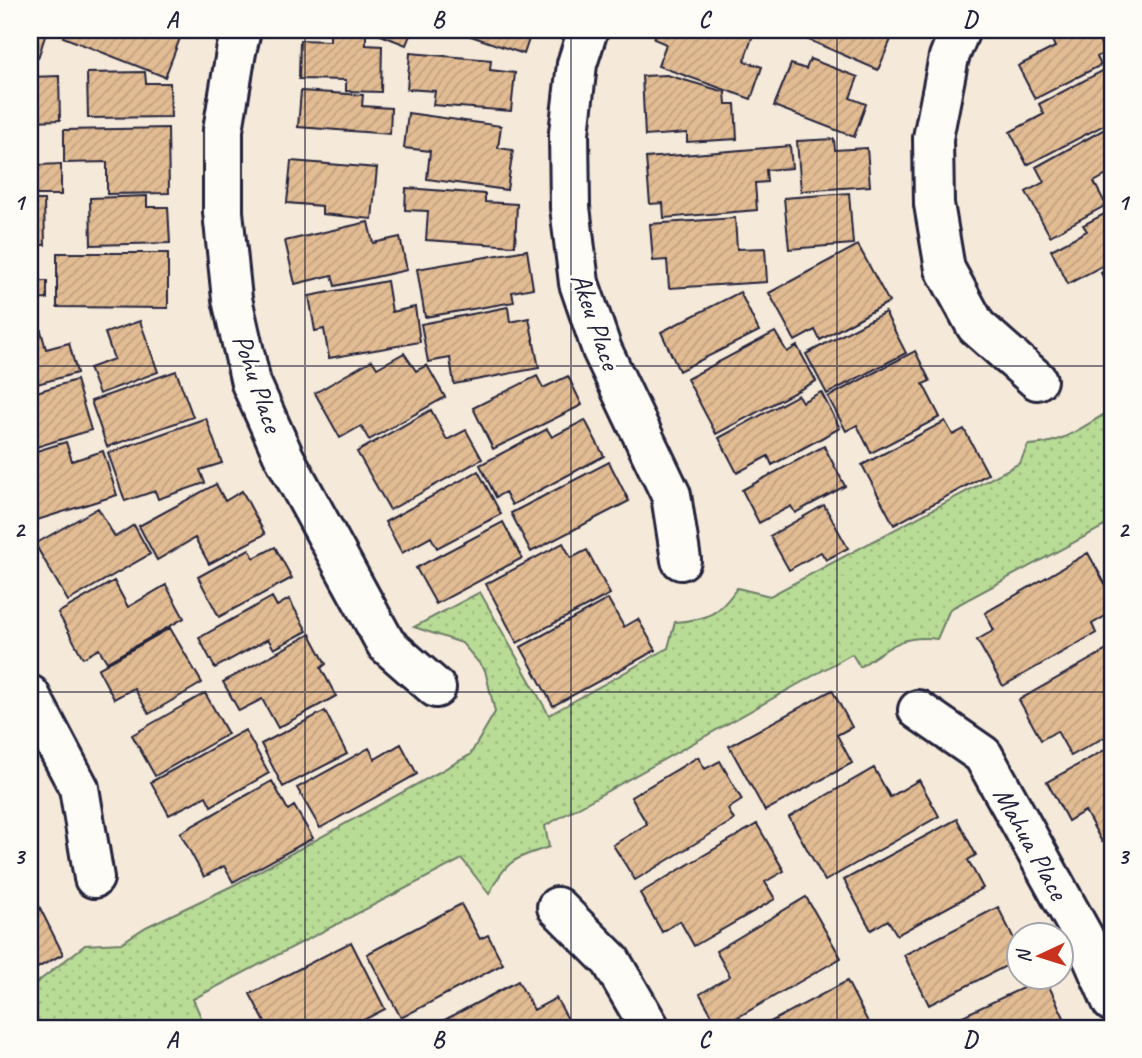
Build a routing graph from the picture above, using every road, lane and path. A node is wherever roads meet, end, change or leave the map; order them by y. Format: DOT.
graph roads {
  1 [pos="241,30"];
  2 [pos="587,30"];
  3 [pos="960,30"];
  4 [pos="1037,380"];
  5 [pos="681,560"];
  6 [pos="436,688"];
  7 [pos="30,695"];
  8 [pos="918,710"];
  9 [pos="94,878"];
  10 [pos="557,907"];
  11 [pos="1112,1002"];
  12 [pos="650,1028"];
  1 -- 6 [label="street, Pohu Place"];
  2 -- 5 [label="street, Akeu Place"];
  3 -- 4 [label="street"];
  7 -- 9 [label="street"];
  8 -- 11 [label="street, Mahua Place"];
  10 -- 12 [label="street"];
}
